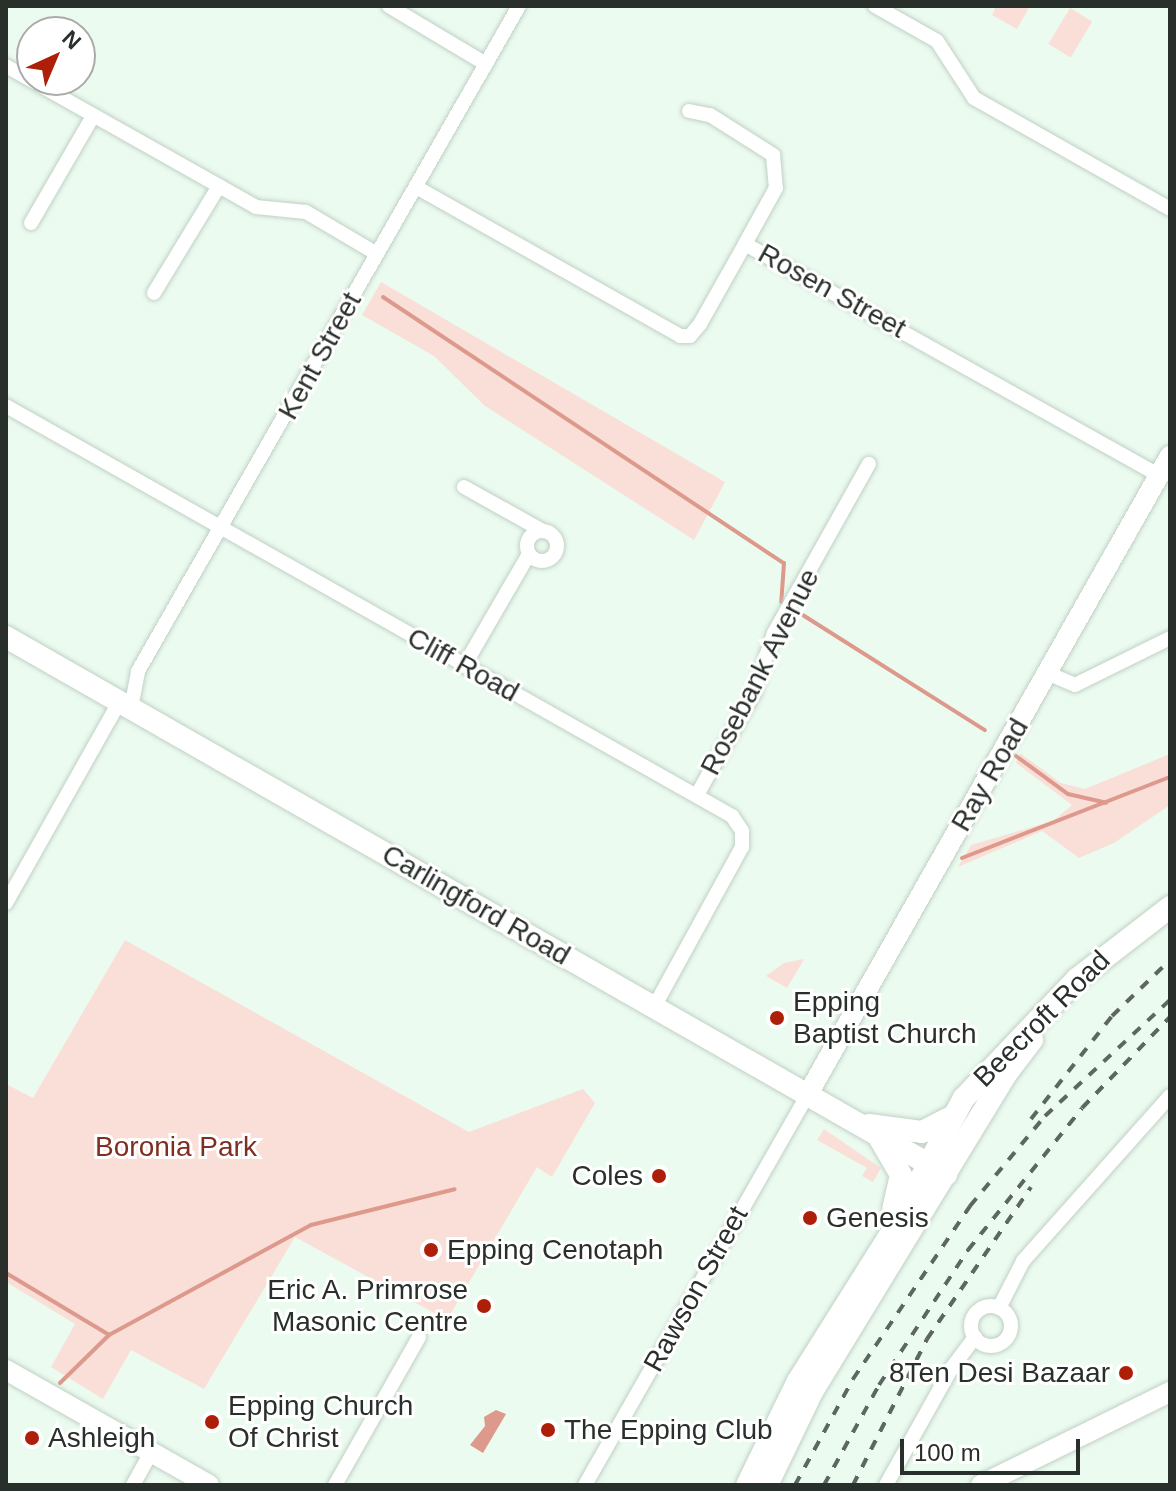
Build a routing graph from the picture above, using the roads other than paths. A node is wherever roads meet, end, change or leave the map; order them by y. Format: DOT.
graph roads {
  1 [pos="389,6"];
  2 [pos="519,6"];
  3 [pos="875,6"];
  4 [pos="486,64"];
  5 [pos="6,66"];
  6 [pos="689,111"];
  7 [pos="93,116"];
  8 [pos="219,186"];
  9 [pos="416,187"];
  10 [pos="1170,209"];
  11 [pos="31,223"];
  12 [pos="745,244"];
  13 [pos="377,254"];
  14 [pos="154,293"];
  15 [pos="6,406"];
  16 [pos="1170,456"];
  17 [pos="869,464"];
  18 [pos="1159,475"];
  19 [pos="464,487"];
  20 [pos="222,529"];
  21 [pos="541,530"];
  22 [pos="529,554"];
  23 [pos="6,637"];
  24 [pos="1170,638"];
  25 [pos="464,666"];
  26 [pos="1047,673"];
  27 [pos="126,704"];
  28 [pos="697,795"];
  29 [pos="6,903"];
  30 [pos="1170,907"];
  31 [pos="1170,921"];
  32 [pos="654,1007"];
  33 [pos="808,1094"];
  34 [pos="1170,1096"];
  35 [pos="957,1109"];
  36 [pos="860,1124"];
  37 [pos="937,1169"];
  38 [pos="875,1257"];
  39 [pos="999,1308"];
  40 [pos="419,1337"];
  41 [pos="975,1337"];
  42 [pos="6,1370"];
  43 [pos="1170,1392"];
  44 [pos="147,1460"];
  45 [pos="133,1485"];
  46 [pos="209,1485"];
  47 [pos="335,1485"];
  48 [pos="585,1485"];
  49 [pos="747,1485"];
  50 [pos="767,1485"];
  51 [pos="886,1485"];
  52 [pos="981,1485"];
  1 -- 4 [label="street"];
  2 -- 4 [label="street, Kent Street"];
  3 -- 10 [label="street"];
  4 -- 9 [label="street, Kent Street"];
  5 -- 7 [label="street"];
  6 -- 12 [label="street"];
  7 -- 8 [label="street"];
  7 -- 11 [label="street"];
  8 -- 13 [label="street"];
  8 -- 14 [label="street"];
  9 -- 12 [label="street, Rosen Street"];
  9 -- 13 [label="street, Kent Street"];
  12 -- 18 [label="street, Rosen Street"];
  13 -- 20 [label="street, Kent Street"];
  15 -- 20 [label="street, Cliff Road"];
  16 -- 18 [label="street, Ray Road"];
  17 -- 28 [label="street, Rosebank Avenue"];
  18 -- 26 [label="street, Ray Road"];
  19 -- 21 [label="street"];
  20 -- 25 [label="street, Cliff Road"];
  20 -- 27 [label="street, Kent Street"];
  21 -- 22 [label="street"];
  21 -- 22 [label="street"];
  22 -- 25 [label="street"];
  23 -- 27 [label="main road, Carlingford Road"];
  24 -- 26 [label="street"];
  25 -- 28 [label="street, Cliff Road"];
  26 -- 33 [label="street, Ray Road"];
  27 -- 29 [label="street, Kent Street"];
  27 -- 32 [label="main road, Carlingford Road"];
  28 -- 32 [label="street, Cliff Road"];
  30 -- 35 [label="main road, Beecroft Road"];
  31 -- 37 [label="main road, Beecroft Road"];
  32 -- 33 [label="main road, Carlingford Road"];
  33 -- 36 [label="main road, Carlingford Road"];
  33 -- 48 [label="street, Rawson Street"];
  34 -- 39 [label="street"];
  35 -- 36 [label="main road"];
  35 -- 37 [label="main road, Beecroft Road"];
  36 -- 37 [label="main road, Carlingford Road"];
  36 -- 38 [label="main road"];
  37 -- 38 [label="main road, Beecroft Road"];
  37 -- 50 [label="main road, Beecroft Road"];
  38 -- 49 [label="main road, Beecroft Road"];
  39 -- 41 [label="street"];
  39 -- 41 [label="street"];
  40 -- 47 [label="street"];
  41 -- 51 [label="street"];
  42 -- 44 [label="street"];
  43 -- 52 [label="street"];
  44 -- 45 [label="street"];
  44 -- 46 [label="street"];
}
